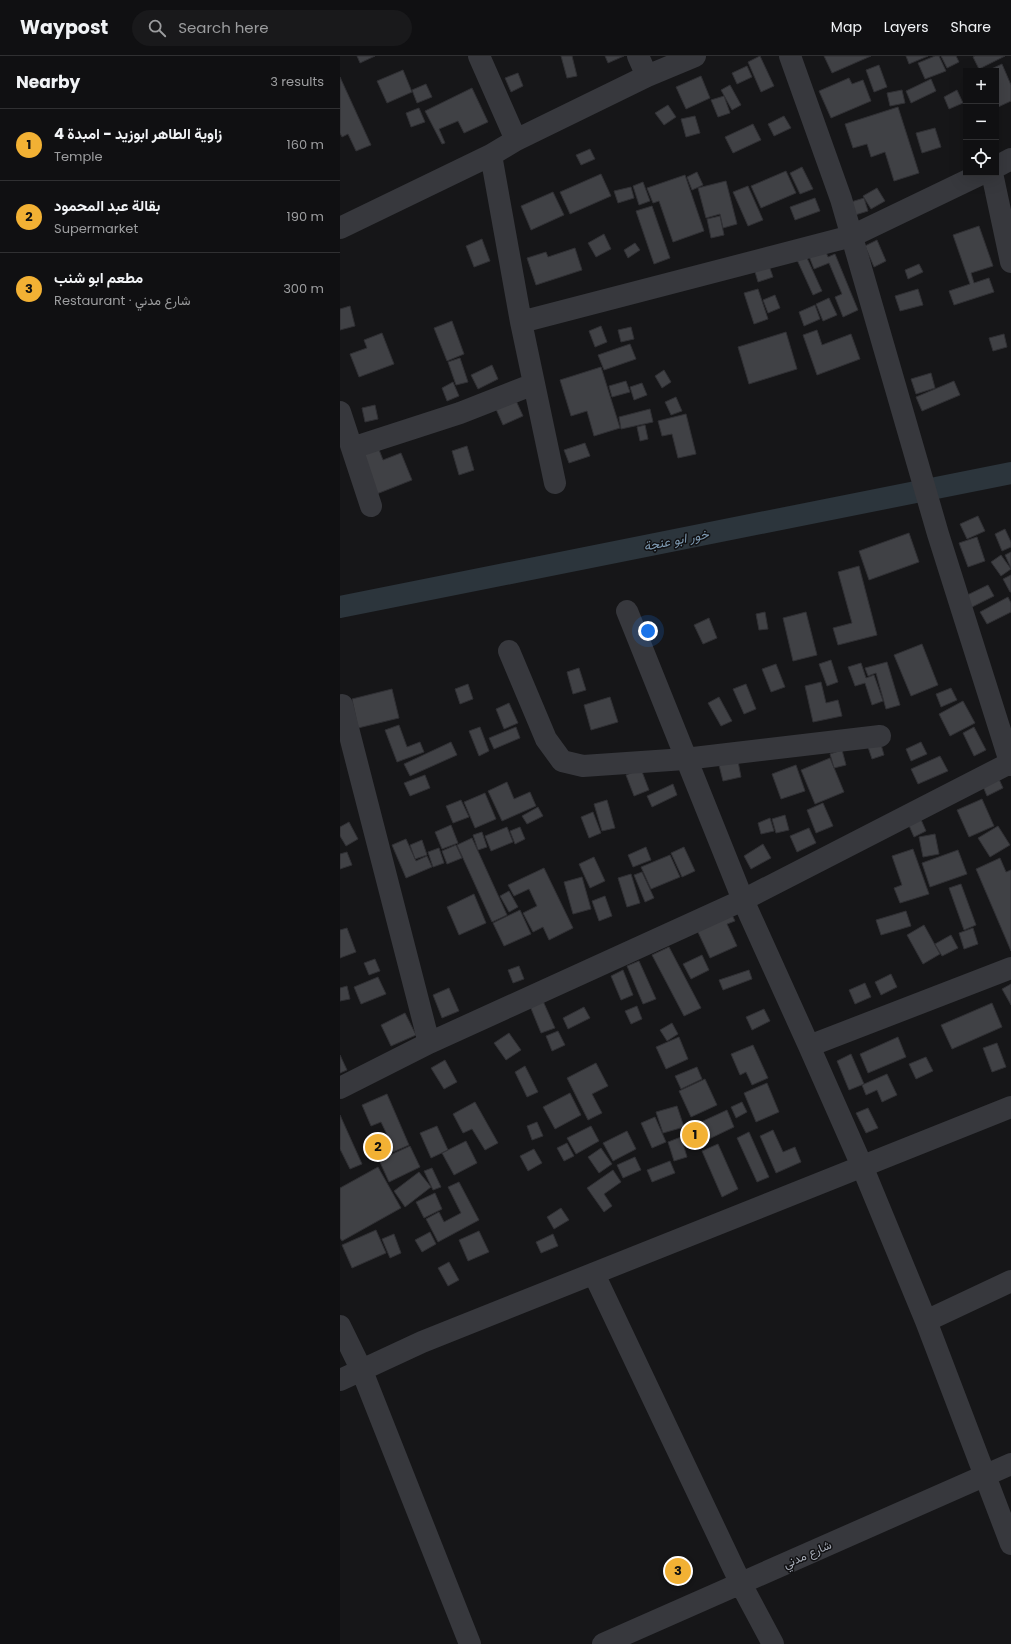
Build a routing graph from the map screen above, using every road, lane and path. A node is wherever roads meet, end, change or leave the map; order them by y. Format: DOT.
graph roads {
  1 [pos="479,56"];
  2 [pos="638,56"];
  3 [pos="695,56"];
  4 [pos="790,56"];
  5 [pos="647,76"];
  6 [pos="516,140"];
  7 [pos="491,154"];
  8 [pos="1011,159"];
  9 [pos="999,165"];
  10 [pos="977,176"];
  11 [pos="993,176"];
  12 [pos="340,228"];
  13 [pos="852,236"];
  14 [pos="1011,262"];
  15 [pos="521,322"];
  16 [pos="534,384"];
  17 [pos="340,412"];
  18 [pos="352,448"];
  19 [pos="555,483"];
  20 [pos="371,506"];
  21 [pos="627,611"];
  22 [pos="509,651"];
  23 [pos="342,705"];
  24 [pos="880,736"];
  25 [pos="685,759"];
  26 [pos="1011,764"];
  27 [pos="743,900"];
  28 [pos="1011,968"];
  29 [pos="429,1043"];
  30 [pos="809,1046"];
  31 [pos="340,1088"];
  32 [pos="1011,1107"];
  33 [pos="862,1166"];
  34 [pos="594,1274"];
  35 [pos="1011,1281"];
  36 [pos="926,1321"];
  37 [pos="340,1326"];
  38 [pos="362,1371"];
  39 [pos="340,1380"];
  40 [pos="1011,1464"];
  41 [pos="986,1475"];
  42 [pos="1011,1544"];
  43 [pos="741,1584"];
  44 [pos="470,1644"];
  45 [pos="603,1644"];
  46 [pos="773,1644"];
  1 -- 6 [label="street"];
  2 -- 5 [label="street"];
  3 -- 5 [label="street"];
  4 -- 13 [label="street"];
  5 -- 6 [label="street"];
  6 -- 7 [label="street"];
  7 -- 12 [label="street"];
  7 -- 15 [label="street"];
  8 -- 9 [label="street"];
  10 -- 13 [label="street"];
  11 -- 14 [label="street"];
  13 -- 15 [label="street"];
  13 -- 26 [label="street"];
  15 -- 16 [label="street"];
  16 -- 18 [label="street"];
  16 -- 19 [label="street"];
  17 -- 18 [label="street"];
  18 -- 20 [label="street"];
  21 -- 25 [label="street"];
  22 -- 25 [label="street"];
  23 -- 29 [label="street"];
  24 -- 25 [label="street"];
  25 -- 27 [label="street"];
  26 -- 27 [label="street"];
  27 -- 29 [label="street"];
  27 -- 30 [label="street"];
  28 -- 30 [label="street"];
  29 -- 31 [label="street"];
  30 -- 33 [label="street"];
  32 -- 33 [label="street"];
  33 -- 34 [label="street"];
  33 -- 36 [label="street"];
  34 -- 38 [label="street"];
  34 -- 43 [label="street"];
  35 -- 36 [label="street"];
  36 -- 41 [label="street"];
  37 -- 38 [label="street"];
  38 -- 39 [label="street"];
  38 -- 44 [label="street"];
  40 -- 41 [label="street, شارع مدني"];
  41 -- 42 [label="street"];
  41 -- 43 [label="street, شارع مدني"];
  43 -- 45 [label="street, شارع مدني"];
  43 -- 46 [label="street"];
}
